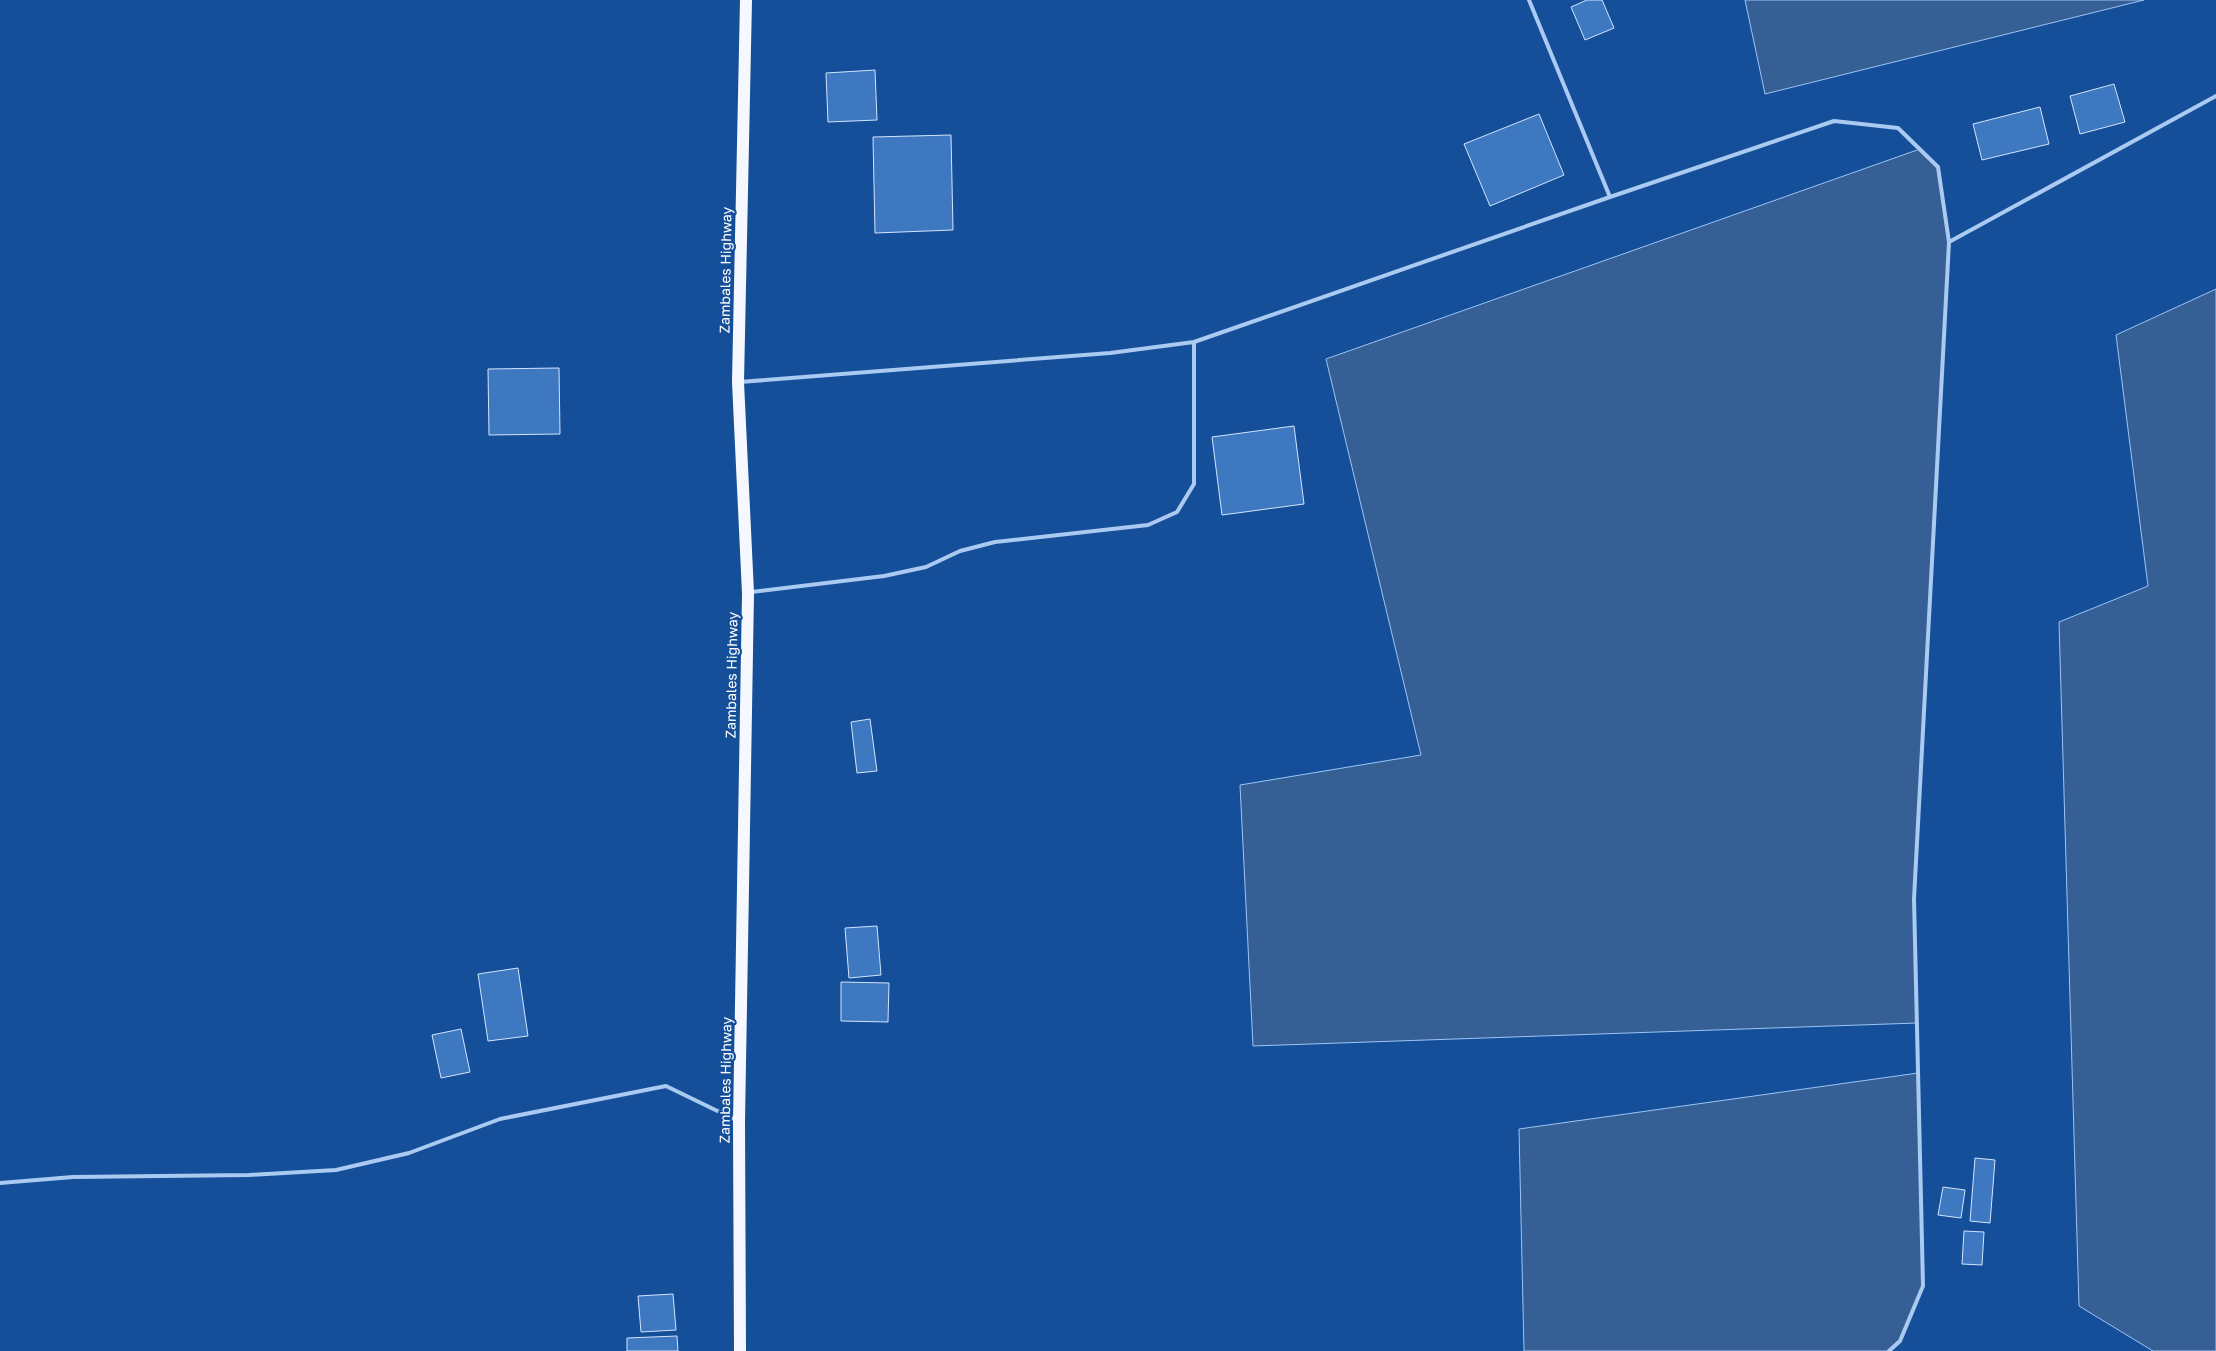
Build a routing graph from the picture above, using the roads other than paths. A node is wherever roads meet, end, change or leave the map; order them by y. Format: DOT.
graph roads {
  1 [pos="746,0"];
  2 [pos="1529,0"];
  3 [pos="2216,96"];
  4 [pos="1610,197"];
  5 [pos="1949,242"];
  6 [pos="1194,342"];
  7 [pos="738,382"];
  8 [pos="748,593"];
  9 [pos="739,1122"];
  10 [pos="0,1183"];
  11 [pos="740,1351"];
  12 [pos="1889,1351"];
  1 -- 7 [label="main road, Zambales Highway"];
  2 -- 4 [label="lane"];
  3 -- 5 [label="lane"];
  4 -- 5 [label="lane"];
  4 -- 6 [label="lane"];
  5 -- 12 [label="lane"];
  6 -- 7 [label="lane"];
  6 -- 8 [label="lane"];
  7 -- 8 [label="main road, Zambales Highway"];
  8 -- 9 [label="main road, Zambales Highway"];
  9 -- 10 [label="lane"];
  9 -- 11 [label="main road, Zambales Highway"];
}
